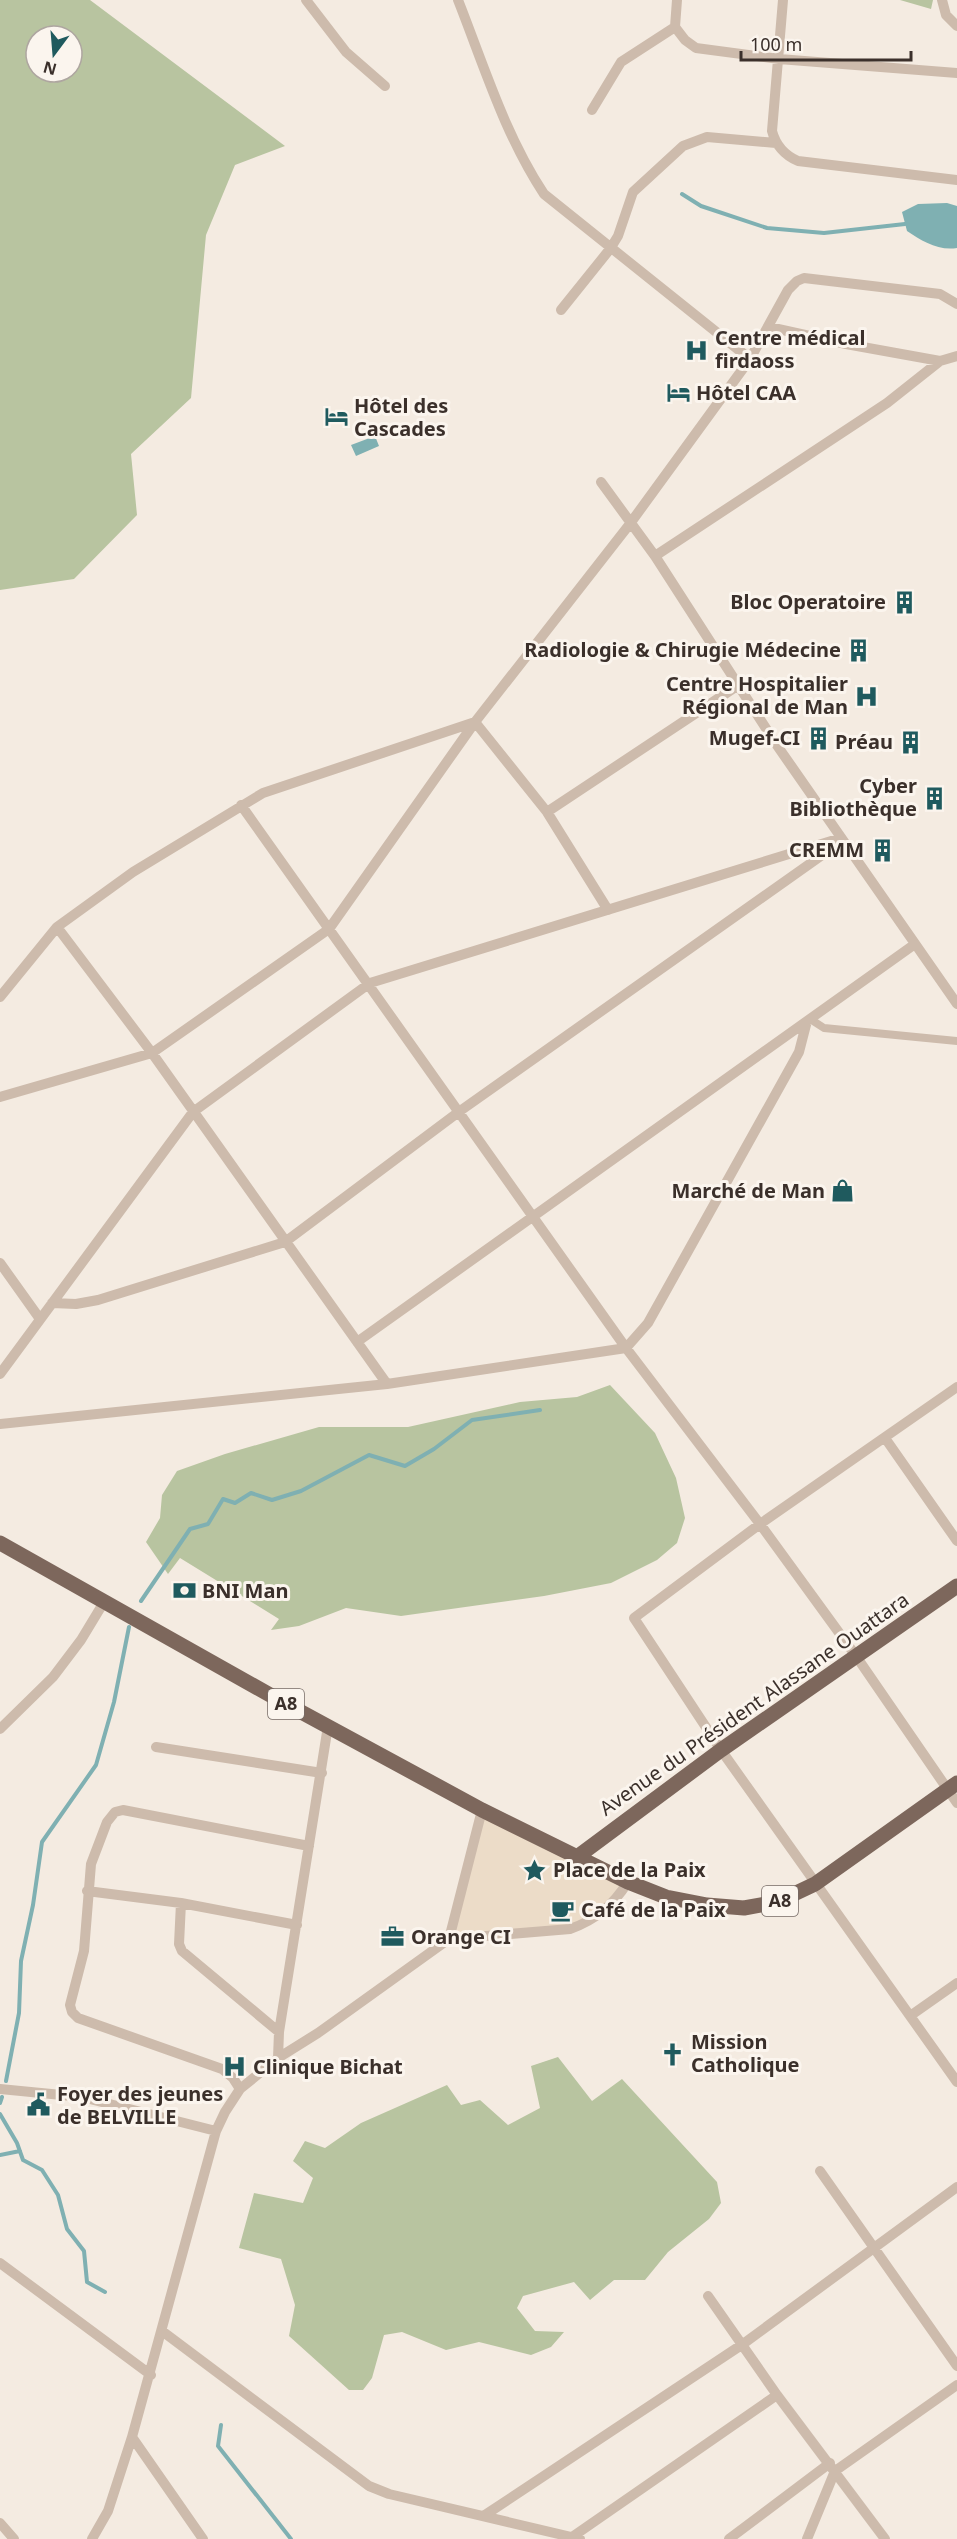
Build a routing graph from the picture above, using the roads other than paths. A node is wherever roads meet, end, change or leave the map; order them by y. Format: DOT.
graph roads {
  1 [pos="306,0"];
  2 [pos="458,0"];
  3 [pos="677,0"];
  4 [pos="783,0"];
  5 [pos="942,0"];
  6 [pos="957,26"];
  7 [pos="675,27"];
  8 [pos="779,59"];
  9 [pos="957,73"];
  10 [pos="385,86"];
  11 [pos="592,110"];
  12 [pos="776,143"];
  13 [pos="957,180"];
  14 [pos="610,249"];
  15 [pos="957,304"];
  16 [pos="561,310"];
  17 [pos="769,327"];
  18 [pos="957,356"];
  19 [pos="750,359"];
  20 [pos="940,361"];
  21 [pos="601,482"];
  22 [pos="629,525"];
  23 [pos="654,556"];
  24 [pos="737,686"];
  25 [pos="475,722"];
  26 [pos="242,806"];
  27 [pos="547,812"];
  28 [pos="842,840"];
  29 [pos="608,910"];
  30 [pos="57,927"];
  31 [pos="329,929"];
  32 [pos="915,944"];
  33 [pos="370,984"];
  34 [pos="0,997"];
  35 [pos="957,1004"];
  36 [pos="809,1020"];
  37 [pos="957,1041"];
  38 [pos="152,1053"];
  39 [pos="0,1097"];
  40 [pos="460,1111"];
  41 [pos="193,1112"];
  42 [pos="533,1217"];
  43 [pos="285,1242"];
  44 [pos="0,1263"];
  45 [pos="52,1303"];
  46 [pos="40,1319"];
  47 [pos="357,1342"];
  48 [pos="626,1348"];
  49 [pos="0,1374"];
  50 [pos="387,1384"];
  51 [pos="957,1387"];
  52 [pos="0,1424"];
  53 [pos="885,1438"];
  54 [pos="760,1524"];
  55 [pos="957,1541"];
  56 [pos="0,1543"];
  57 [pos="957,1586"];
  58 [pos="104,1602"];
  59 [pos="856,1656"];
  60 [pos="328,1726"];
  61 [pos="0,1729"];
  62 [pos="156,1747"];
  63 [pos="720,1750"];
  64 [pos="322,1773"];
  65 [pos="953,1786"];
  66 [pos="957,1803"];
  67 [pos="482,1810"];
  68 [pos="309,1846"];
  69 [pos="577,1857"];
  70 [pos="628,1882"];
  71 [pos="815,1884"];
  72 [pos="87,1891"];
  73 [pos="181,1903"];
  74 [pos="297,1925"];
  75 [pos="449,1939"];
  76 [pos="957,1983"];
  77 [pos="910,2016"];
  78 [pos="279,2032"];
  79 [pos="278,2058"];
  80 [pos="957,2082"];
  81 [pos="0,2089"];
  82 [pos="240,2089"];
  83 [pos="216,2131"];
  84 [pos="820,2171"];
  85 [pos="957,2187"];
  86 [pos="875,2250"];
  87 [pos="0,2263"];
  88 [pos="708,2296"];
  89 [pos="162,2331"];
  90 [pos="743,2344"];
  91 [pos="957,2366"];
  92 [pos="150,2374"];
  93 [pos="957,2385"];
  94 [pos="777,2395"];
  95 [pos="132,2438"];
  96 [pos="832,2467"];
  97 [pos="485,2515"];
  98 [pos="0,2523"];
  99 [pos="576,2538"];
  100 [pos="14,2539"];
  101 [pos="92,2539"];
  102 [pos="203,2539"];
  103 [pos="729,2539"];
  104 [pos="807,2539"];
  105 [pos="885,2539"];
  1 -- 10 [label="street"];
  2 -- 14 [label="street"];
  3 -- 7 [label="street"];
  4 -- 8 [label="street"];
  5 -- 6 [label="street"];
  7 -- 8 [label="street"];
  7 -- 11 [label="street"];
  8 -- 9 [label="street"];
  8 -- 12 [label="street"];
  12 -- 13 [label="street"];
  12 -- 14 [label="street"];
  14 -- 16 [label="street"];
  14 -- 19 [label="street"];
  15 -- 17 [label="street"];
  17 -- 19 [label="street"];
  17 -- 20 [label="street"];
  18 -- 20 [label="street"];
  19 -- 22 [label="street"];
  20 -- 23 [label="street"];
  21 -- 22 [label="street"];
  22 -- 23 [label="street"];
  22 -- 25 [label="street"];
  23 -- 24 [label="street"];
  24 -- 27 [label="street"];
  24 -- 28 [label="street"];
  25 -- 26 [label="street"];
  25 -- 27 [label="street"];
  25 -- 31 [label="street"];
  26 -- 30 [label="street"];
  26 -- 31 [label="street"];
  27 -- 29 [label="street"];
  28 -- 29 [label="street"];
  28 -- 32 [label="street"];
  28 -- 40 [label="street"];
  29 -- 33 [label="street"];
  30 -- 34 [label="street"];
  30 -- 38 [label="street"];
  31 -- 33 [label="street"];
  31 -- 38 [label="street"];
  32 -- 35 [label="street"];
  32 -- 36 [label="street"];
  33 -- 40 [label="street"];
  33 -- 41 [label="street"];
  36 -- 37 [label="street"];
  36 -- 42 [label="street"];
  36 -- 48 [label="street"];
  38 -- 39 [label="street"];
  38 -- 41 [label="street"];
  40 -- 42 [label="street"];
  40 -- 43 [label="street"];
  41 -- 43 [label="street"];
  41 -- 45 [label="street"];
  42 -- 47 [label="street"];
  42 -- 48 [label="street"];
  43 -- 45 [label="street"];
  43 -- 47 [label="street"];
  44 -- 46 [label="street"];
  45 -- 46 [label="street"];
  46 -- 49 [label="street"];
  47 -- 50 [label="street"];
  48 -- 50 [label="street"];
  48 -- 54 [label="street"];
  50 -- 52 [label="street"];
  51 -- 53 [label="street"];
  53 -- 54 [label="street"];
  53 -- 55 [label="street"];
  54 -- 59 [label="street"];
  54 -- 63 [label="street"];
  56 -- 58 [label="main road, A8"];
  57 -- 59 [label="main road, Avenue du Président Alassane Ouattara"];
  58 -- 60 [label="main road, A8"];
  58 -- 61 [label="street"];
  59 -- 63 [label="main road, Avenue du Président Alassane Ouattara"];
  59 -- 65 [label="street"];
  60 -- 64 [label="street"];
  60 -- 67 [label="main road, A8"];
  62 -- 64 [label="street"];
  63 -- 69 [label="main road, Avenue du Président Alassane Ouattara"];
  63 -- 71 [label="street"];
  64 -- 68 [label="street"];
  65 -- 66 [label="street"];
  65 -- 71 [label="main road, A8"];
  67 -- 69 [label="main road, A8"];
  67 -- 75 [label="street"];
  68 -- 72 [label="street"];
  68 -- 74 [label="street"];
  69 -- 70 [label="main road, A8"];
  70 -- 71 [label="main road, A8"];
  70 -- 75 [label="street"];
  71 -- 77 [label="street"];
  72 -- 73 [label="street"];
  72 -- 82 [label="street"];
  73 -- 74 [label="street"];
  73 -- 78 [label="street"];
  74 -- 78 [label="street"];
  75 -- 79 [label="street"];
  76 -- 77 [label="street"];
  77 -- 80 [label="street"];
  78 -- 79 [label="street"];
  79 -- 82 [label="street"];
  81 -- 83 [label="street"];
  82 -- 83 [label="street"];
  83 -- 89 [label="street"];
  84 -- 86 [label="street"];
  85 -- 86 [label="street"];
  86 -- 90 [label="street"];
  86 -- 91 [label="street"];
  87 -- 92 [label="street"];
  88 -- 90 [label="street"];
  89 -- 92 [label="street"];
  89 -- 97 [label="street"];
  90 -- 94 [label="street"];
  90 -- 97 [label="street"];
  92 -- 95 [label="street"];
  93 -- 96 [label="street"];
  94 -- 96 [label="street"];
  94 -- 99 [label="street"];
  95 -- 101 [label="street"];
  95 -- 102 [label="street"];
  96 -- 103 [label="street"];
  96 -- 104 [label="street"];
  96 -- 105 [label="street"];
  97 -- 99 [label="street"];
  98 -- 100 [label="street"];
}
